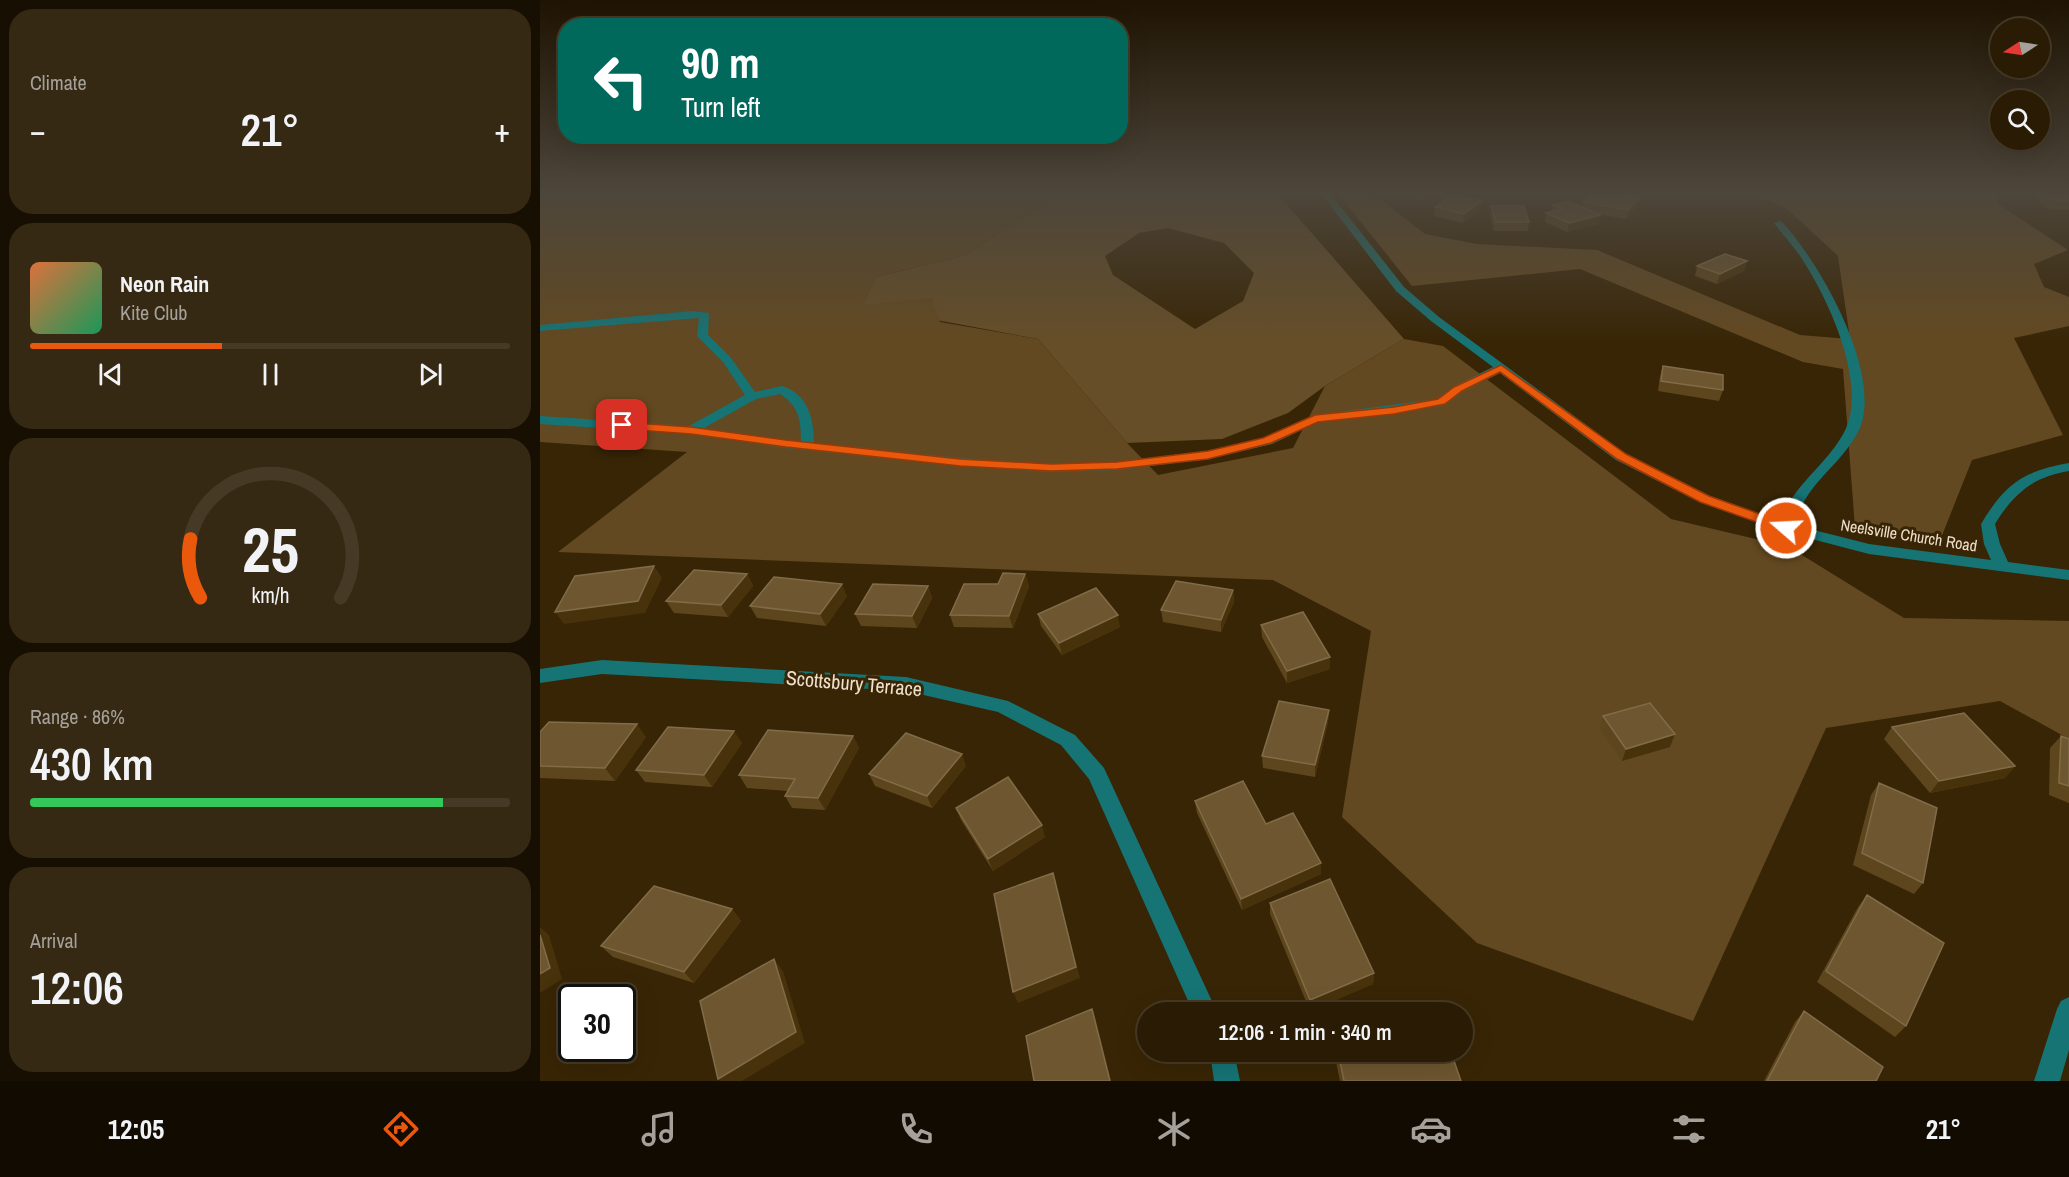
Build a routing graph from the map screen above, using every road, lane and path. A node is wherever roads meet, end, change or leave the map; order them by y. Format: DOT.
graph roads {
  1 [pos="1364,242"];
  2 [pos="1798,242"];
  3 [pos="540,328"];
  4 [pos="1501,368"];
  5 [pos="752,396"];
  6 [pos="540,420"];
  7 [pos="691,430"];
  8 [pos="807,446"];
  9 [pos="2069,467"];
  10 [pos="1786,528"];
  11 [pos="2001,564"];
  12 [pos="2069,575"];
  13 [pos="540,676"];
  14 [pos="1200,1002"];
  15 [pos="2069,1009"];
  16 [pos="1224,1062"];
  17 [pos="1227,1081"];
  18 [pos="2047,1081"];
  1 -- 4 [label="street, Neelsville Church Road"];
  2 -- 10 [label="street"];
  3 -- 5 [label="street"];
  4 -- 8 [label="street"];
  4 -- 10 [label="street, Neelsville Church Road"];
  5 -- 7 [label="street"];
  5 -- 8 [label="street"];
  6 -- 7 [label="street"];
  7 -- 8 [label="street"];
  9 -- 11 [label="street"];
  10 -- 11 [label="street, Neelsville Church Road"];
  11 -- 12 [label="street, Neelsville Church Road"];
  13 -- 14 [label="street, Scottsbury Terrace"];
  15 -- 18 [label="street"];
  16 -- 17 [label="street"];
}
